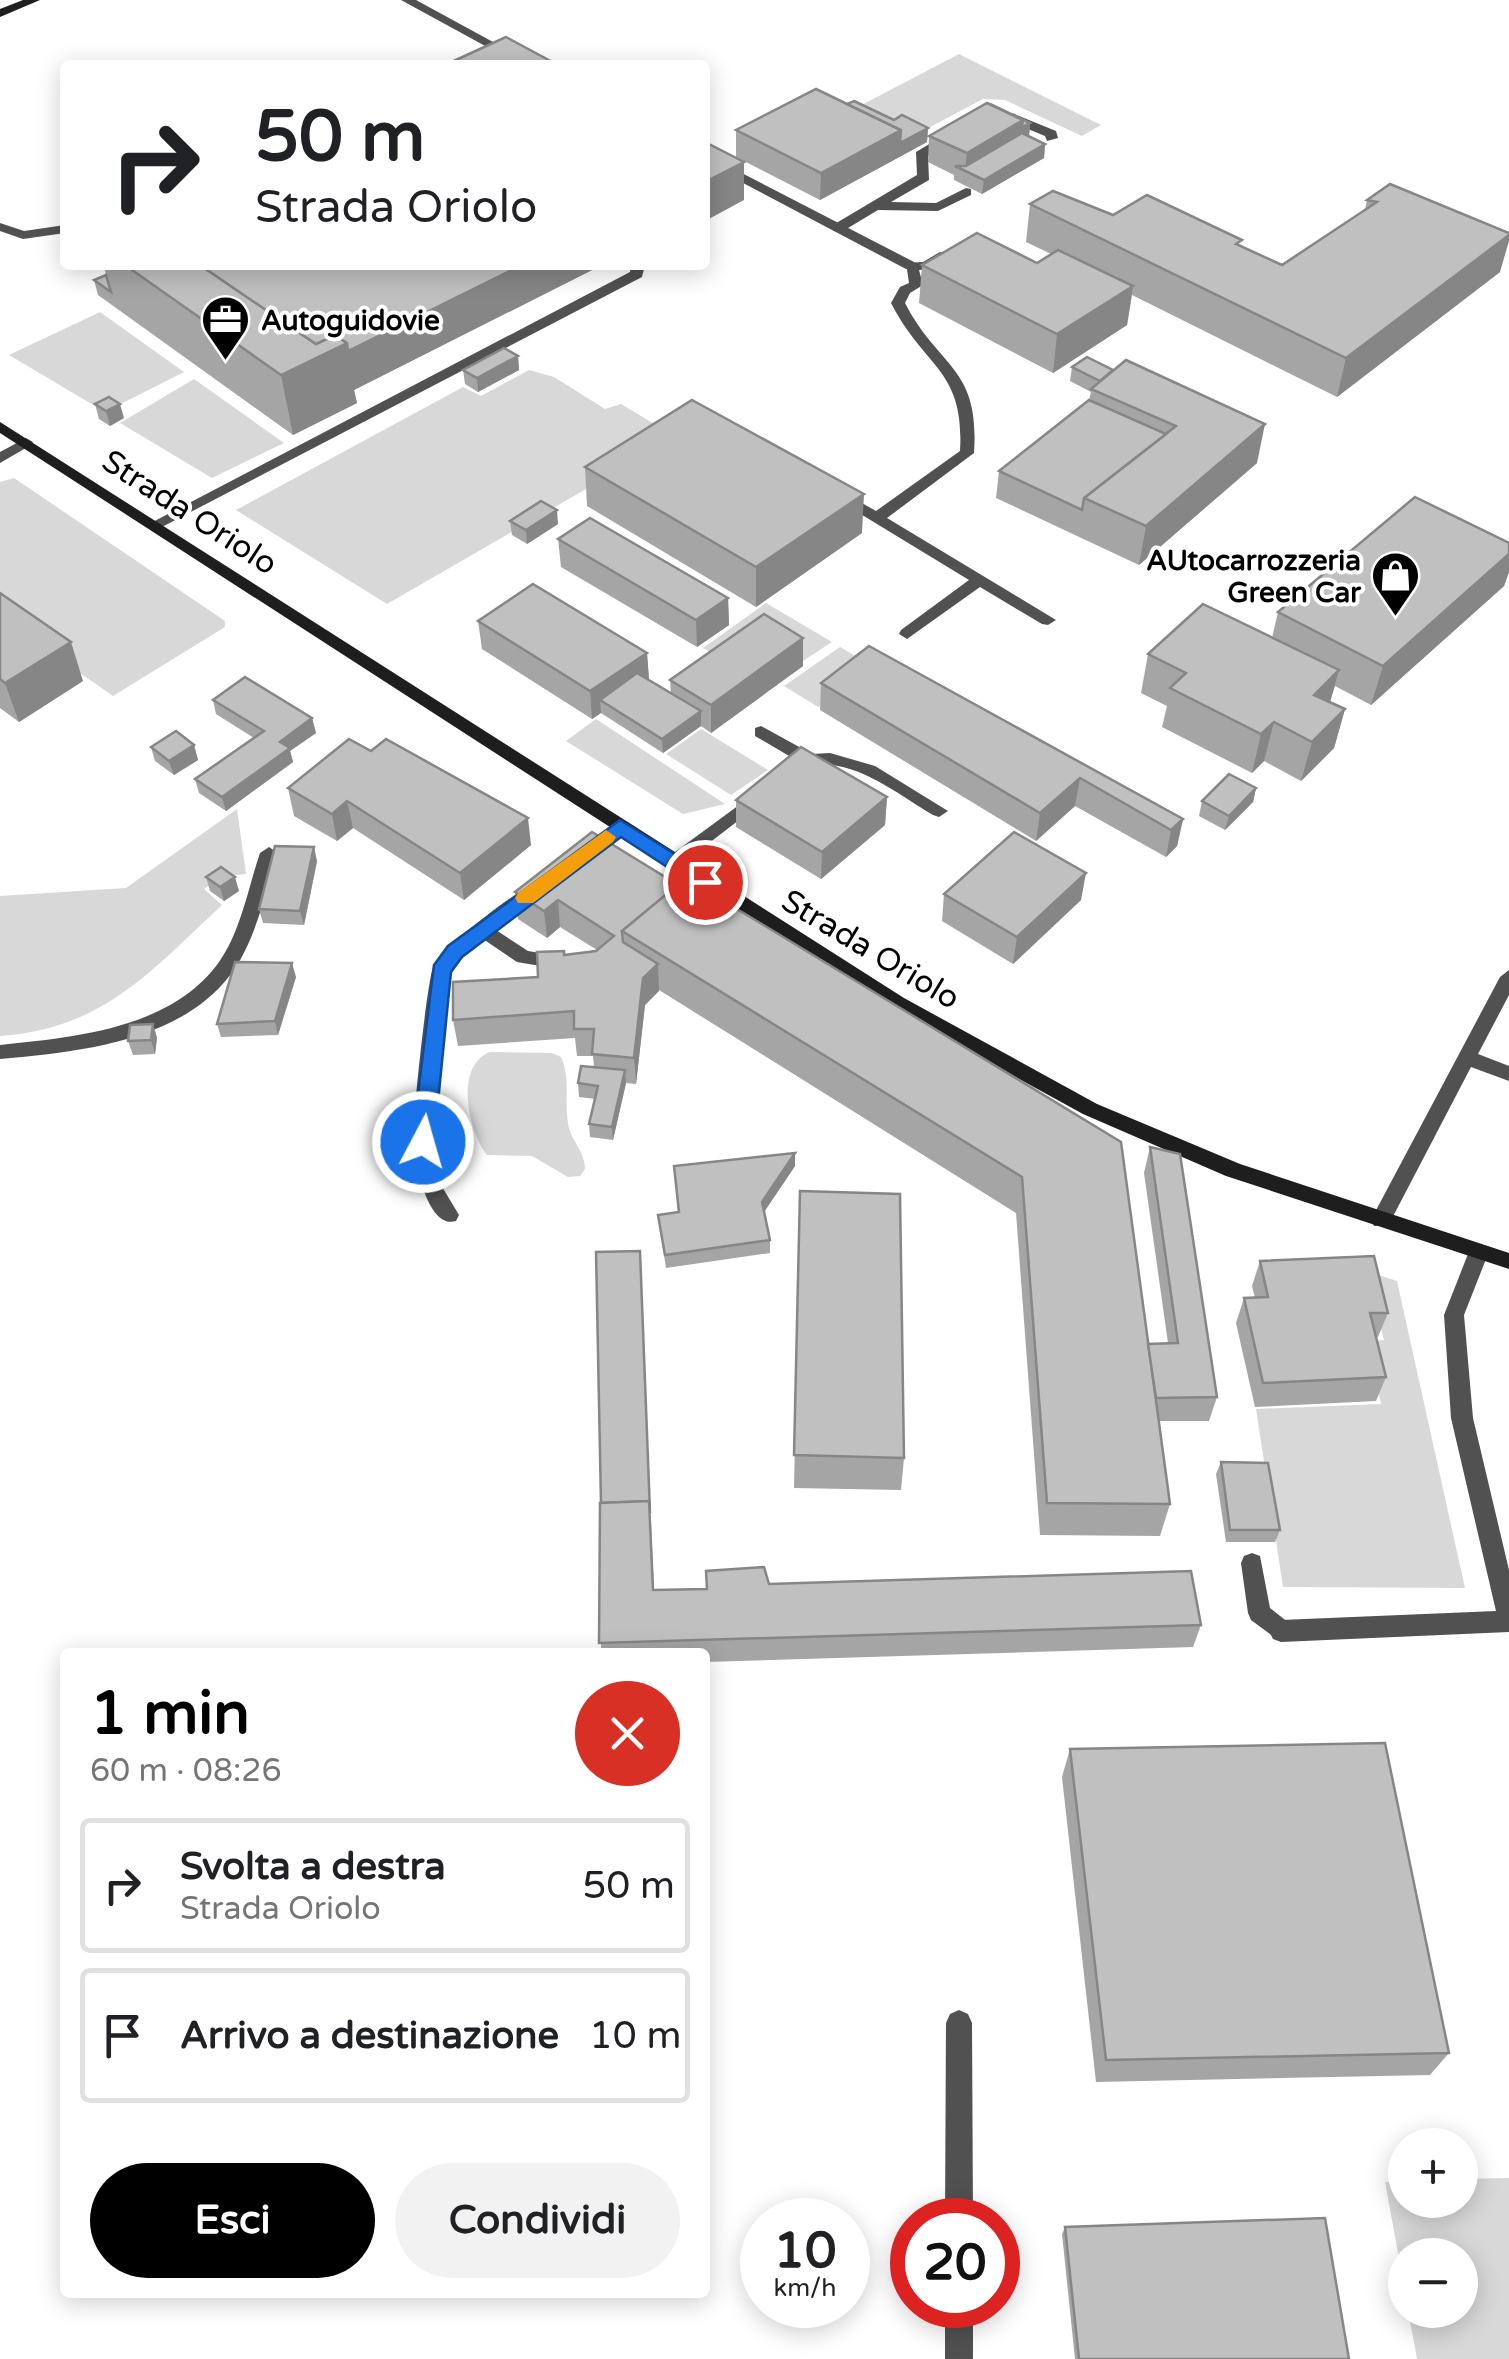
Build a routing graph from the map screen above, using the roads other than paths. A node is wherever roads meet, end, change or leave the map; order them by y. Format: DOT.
graph roads {
  1 [pos="34,0"];
  2 [pos="406,0"];
  3 [pos="0,13"];
  4 [pos="520,60"];
  5 [pos="990,112"];
  6 [pos="956,126"];
  7 [pos="1052,138"];
  8 [pos="710,161"];
  9 [pos="966,192"];
  10 [pos="876,206"];
  11 [pos="0,227"];
  12 [pos="838,228"];
  13 [pos="60,231"];
  14 [pos="964,250"];
  15 [pos="911,266"];
  16 [pos="637,270"];
  17 [pos="0,426"];
  18 [pos="26,442"];
  19 [pos="0,458"];
  20 [pos="826,488"];
  21 [pos="877,518"];
  22 [pos="155,525"];
  23 [pos="980,579"];
  24 [pos="1048,620"];
  25 [pos="907,634"];
  26 [pos="761,732"];
  27 [pos="807,759"];
  28 [pos="939,811"];
  29 [pos="620,827"];
  30 [pos="269,853"];
  31 [pos="673,862"];
  32 [pos="483,930"];
  33 [pos="558,962"];
  34 [pos="1509,976"];
  35 [pos="0,1052"];
  36 [pos="1467,1057"];
  37 [pos="1509,1074"];
  38 [pos="449,1215"];
  39 [pos="1381,1220"];
  40 [pos="1478,1254"];
  41 [pos="1509,1261"];
  42 [pos="1252,1563"];
  43 [pos="1509,1619"];
  44 [pos="959,2024"];
  45 [pos="959,2198"];
  46 [pos="959,2328"];
  47 [pos="959,2359"];
  1 -- 3 [label="street"];
  2 -- 4 [label="street"];
  5 -- 7 [label="street"];
  6 -- 10 [label="street"];
  8 -- 12 [label="street"];
  9 -- 10 [label="street"];
  10 -- 12 [label="street"];
  11 -- 13 [label="street"];
  12 -- 15 [label="street"];
  14 -- 15 [label="street"];
  15 -- 21 [label="street"];
  16 -- 22 [label="street"];
  17 -- 18 [label="street, Strada Oriolo"];
  18 -- 19 [label="street"];
  18 -- 22 [label="street, Strada Oriolo"];
  20 -- 21 [label="street"];
  21 -- 23 [label="street"];
  22 -- 29 [label="street, Strada Oriolo"];
  23 -- 24 [label="street"];
  23 -- 25 [label="street"];
  26 -- 27 [label="street"];
  27 -- 28 [label="street"];
  27 -- 31 [label="street"];
  29 -- 31 [label="street, Strada Oriolo"];
  29 -- 32 [label="street"];
  30 -- 35 [label="street"];
  31 -- 39 [label="street, Strada Oriolo"];
  32 -- 33 [label="street"];
  32 -- 38 [label="street"];
  34 -- 36 [label="street"];
  36 -- 37 [label="street"];
  36 -- 39 [label="street"];
  39 -- 40 [label="street, Strada Oriolo"];
  40 -- 41 [label="street, Strada Oriolo"];
  40 -- 43 [label="street"];
  42 -- 43 [label="street"];
  44 -- 45 [label="street"];
  46 -- 47 [label="street"];
}
